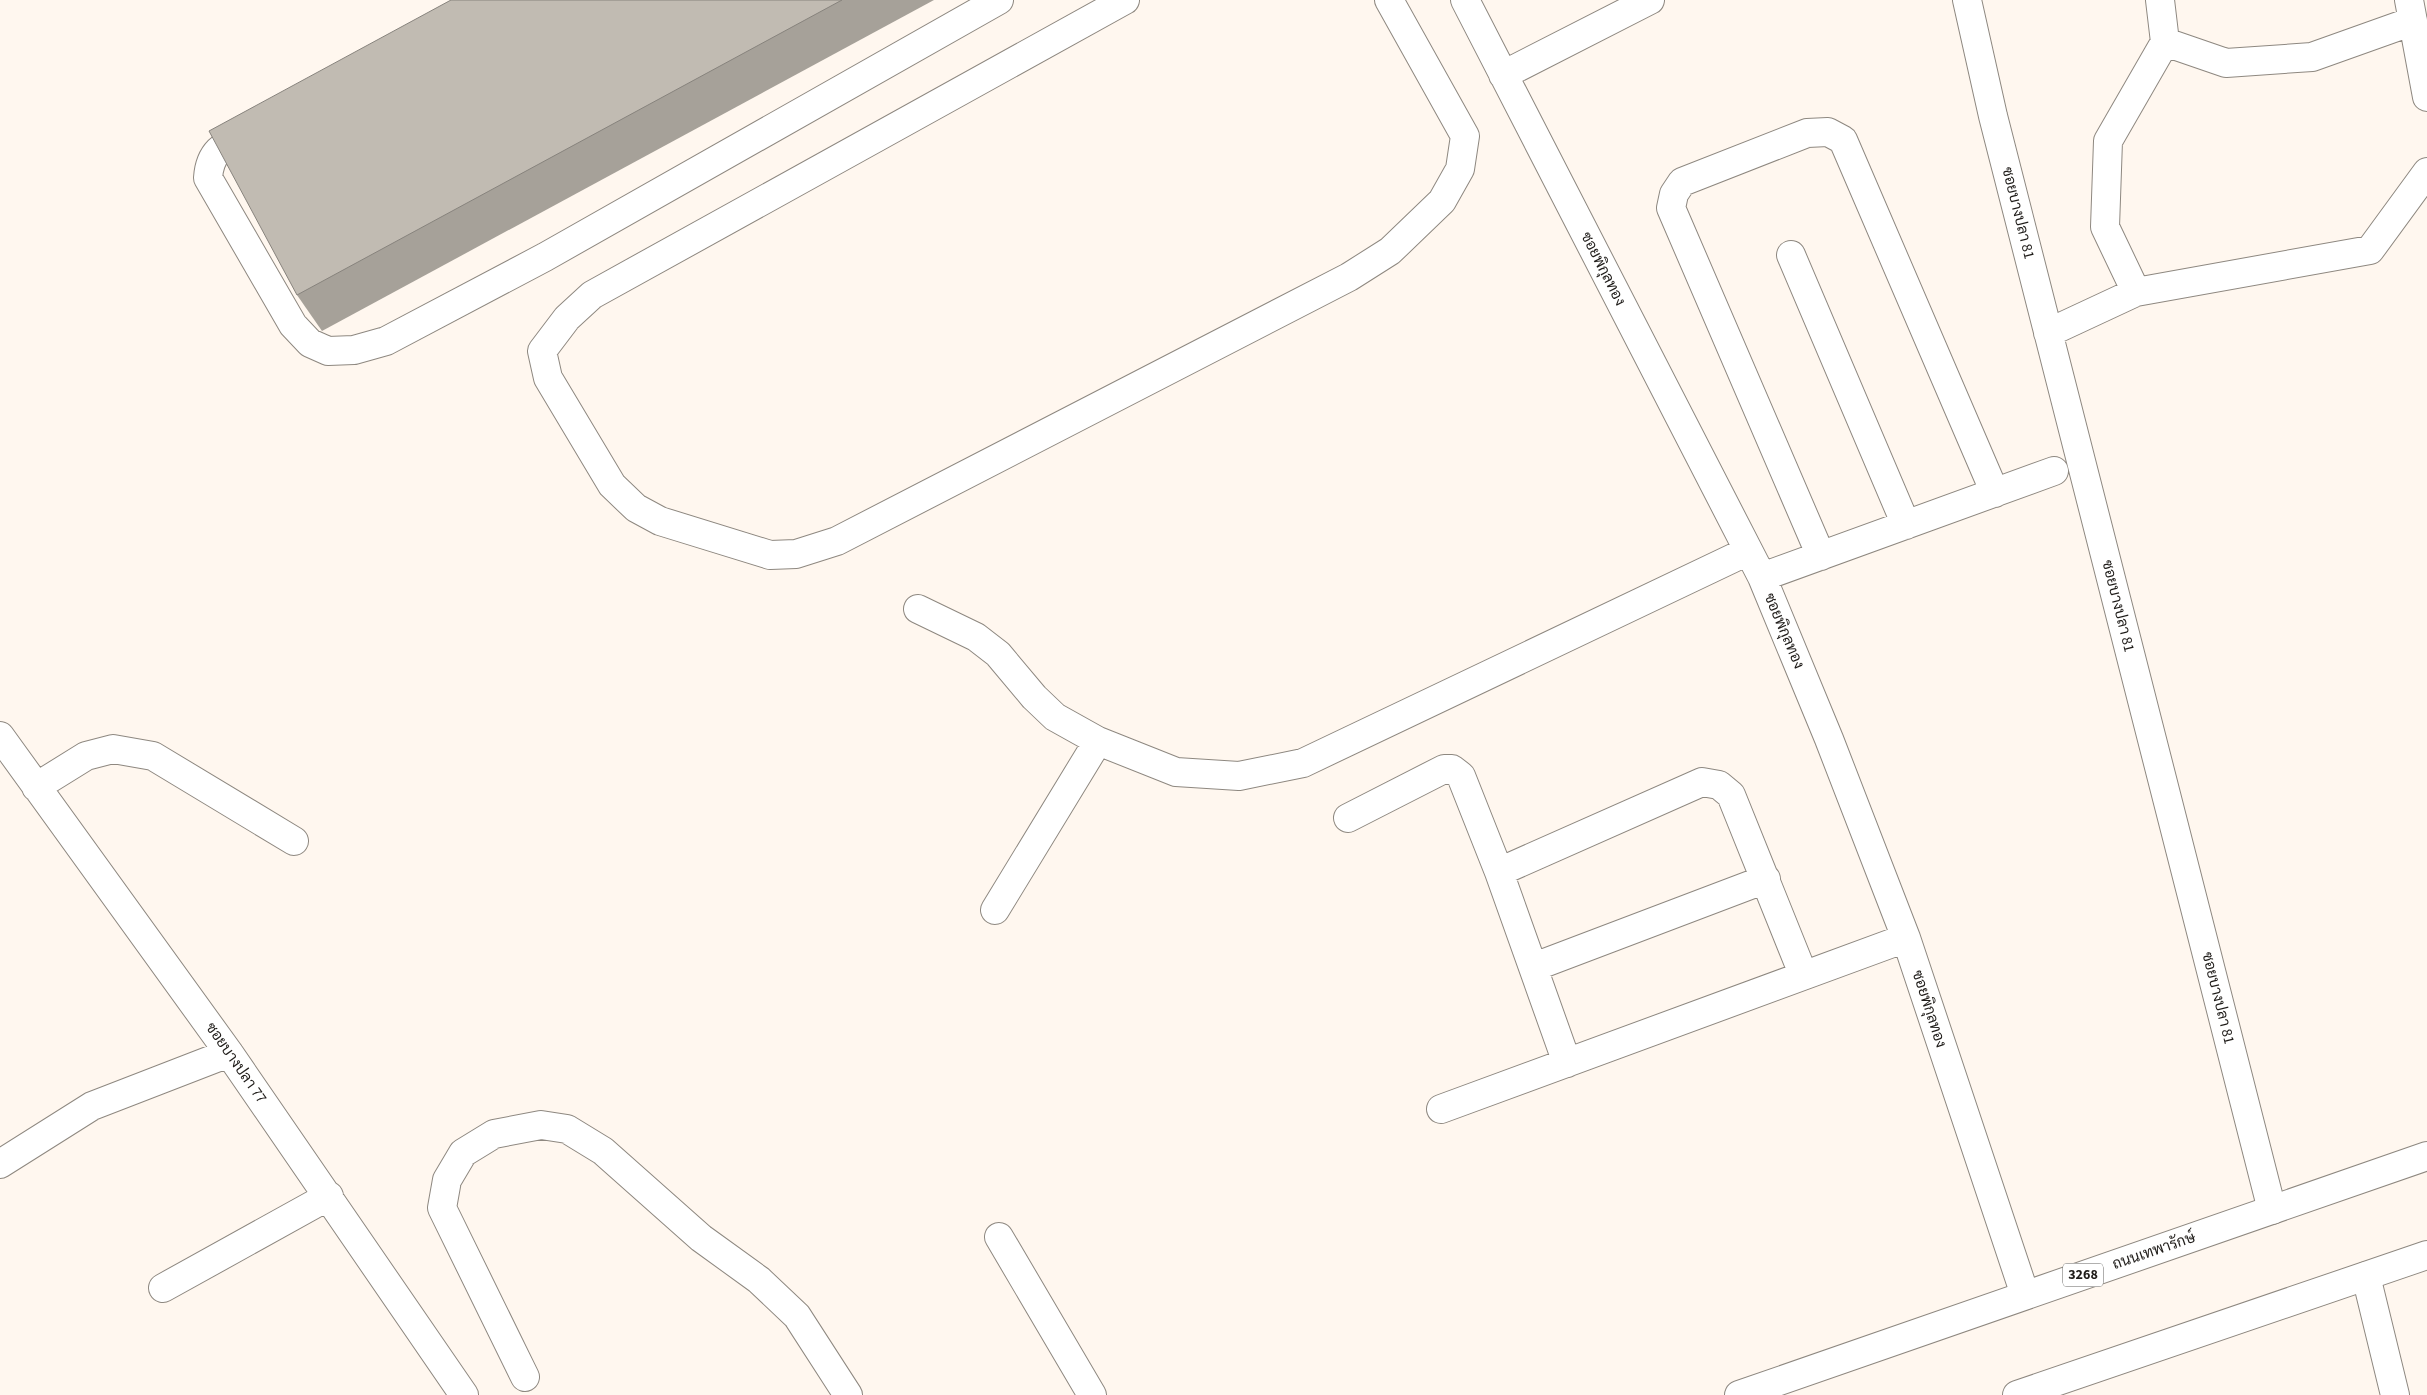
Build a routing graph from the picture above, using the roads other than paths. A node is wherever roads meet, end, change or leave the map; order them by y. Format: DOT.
graph roads {
  1 [pos="999,0"];
  2 [pos="1125,0"];
  3 [pos="1389,0"];
  4 [pos="1465,0"];
  5 [pos="1650,0"];
  6 [pos="1966,0"];
  7 [pos="2160,0"];
  8 [pos="2411,11"];
  9 [pos="2165,42"];
  10 [pos="1503,75"];
  11 [pos="2427,97"];
  12 [pos="270,121"];
  13 [pos="2427,172"];
  14 [pos="1791,255"];
  15 [pos="2136,292"];
  16 [pos="2048,333"];
  17 [pos="2054,471"];
  18 [pos="1995,493"];
  19 [pos="1906,525"];
  20 [pos="1748,551"];
  21 [pos="1821,556"];
  22 [pos="1762,577"];
  23 [pos="918,610"];
  24 [pos="0,736"];
  25 [pos="1098,741"];
  26 [pos="36,787"];
  27 [pos="1348,818"];
  28 [pos="294,841"];
  29 [pos="1499,872"];
  30 [pos="1766,879"];
  31 [pos="995,910"];
  32 [pos="1906,938"];
  33 [pos="1534,967"];
  34 [pos="1803,974"];
  35 [pos="229,1053"];
  36 [pos="1567,1063"];
  37 [pos="1441,1108"];
  38 [pos="2427,1156"];
  39 [pos="0,1164"];
  40 [pos="329,1196"];
  41 [pos="2272,1210"];
  42 [pos="999,1237"];
  43 [pos="2427,1255"];
  44 [pos="2366,1276"];
  45 [pos="163,1288"];
  46 [pos="2025,1296"];
  47 [pos="525,1377"];
  48 [pos="464,1395"];
  49 [pos="848,1395"];
  50 [pos="1092,1395"];
  51 [pos="1739,1395"];
  52 [pos="2018,1395"];
  53 [pos="2396,1395"];
  1 -- 12 [label="street"];
  2 -- 3 [label="street"];
  4 -- 10 [label="street, ซอยพิกุลทอง"];
  5 -- 10 [label="street"];
  6 -- 16 [label="street, ซอยบางปลา 81"];
  7 -- 9 [label="street"];
  8 -- 9 [label="street"];
  8 -- 11 [label="street"];
  9 -- 15 [label="street"];
  10 -- 20 [label="street, ซอยพิกุลทอง"];
  13 -- 15 [label="street"];
  14 -- 19 [label="street"];
  15 -- 16 [label="street"];
  16 -- 41 [label="street, ซอยบางปลา 81"];
  17 -- 18 [label="street"];
  18 -- 19 [label="street"];
  18 -- 21 [label="street"];
  19 -- 21 [label="street"];
  20 -- 22 [label="street, ซอยพิกุลทอง"];
  20 -- 25 [label="street"];
  21 -- 22 [label="street"];
  22 -- 32 [label="street, ซอยพิกุลทอง"];
  23 -- 25 [label="street"];
  24 -- 26 [label="street, ซอยบางปลา 77"];
  25 -- 31 [label="street"];
  26 -- 28 [label="street"];
  26 -- 35 [label="street, ซอยบางปลา 77"];
  27 -- 29 [label="street"];
  29 -- 30 [label="street"];
  29 -- 33 [label="street"];
  30 -- 33 [label="street"];
  30 -- 34 [label="street"];
  32 -- 34 [label="street"];
  32 -- 46 [label="street, ซอยพิกุลทอง"];
  33 -- 36 [label="street"];
  34 -- 36 [label="street"];
  35 -- 39 [label="street"];
  35 -- 40 [label="street, ซอยบางปลา 77"];
  36 -- 37 [label="street"];
  38 -- 41 [label="street, ถนนเทพารักษ์ / 3268"];
  40 -- 45 [label="street"];
  40 -- 48 [label="street, ซอยบางปลา 77"];
  41 -- 46 [label="street, ถนนเทพารักษ์ / 3268"];
  42 -- 50 [label="street"];
  43 -- 44 [label="street"];
  44 -- 52 [label="street"];
  44 -- 53 [label="street"];
  46 -- 51 [label="street, ถนนเทพารักษ์ / 3268"];
  47 -- 49 [label="street"];
}
